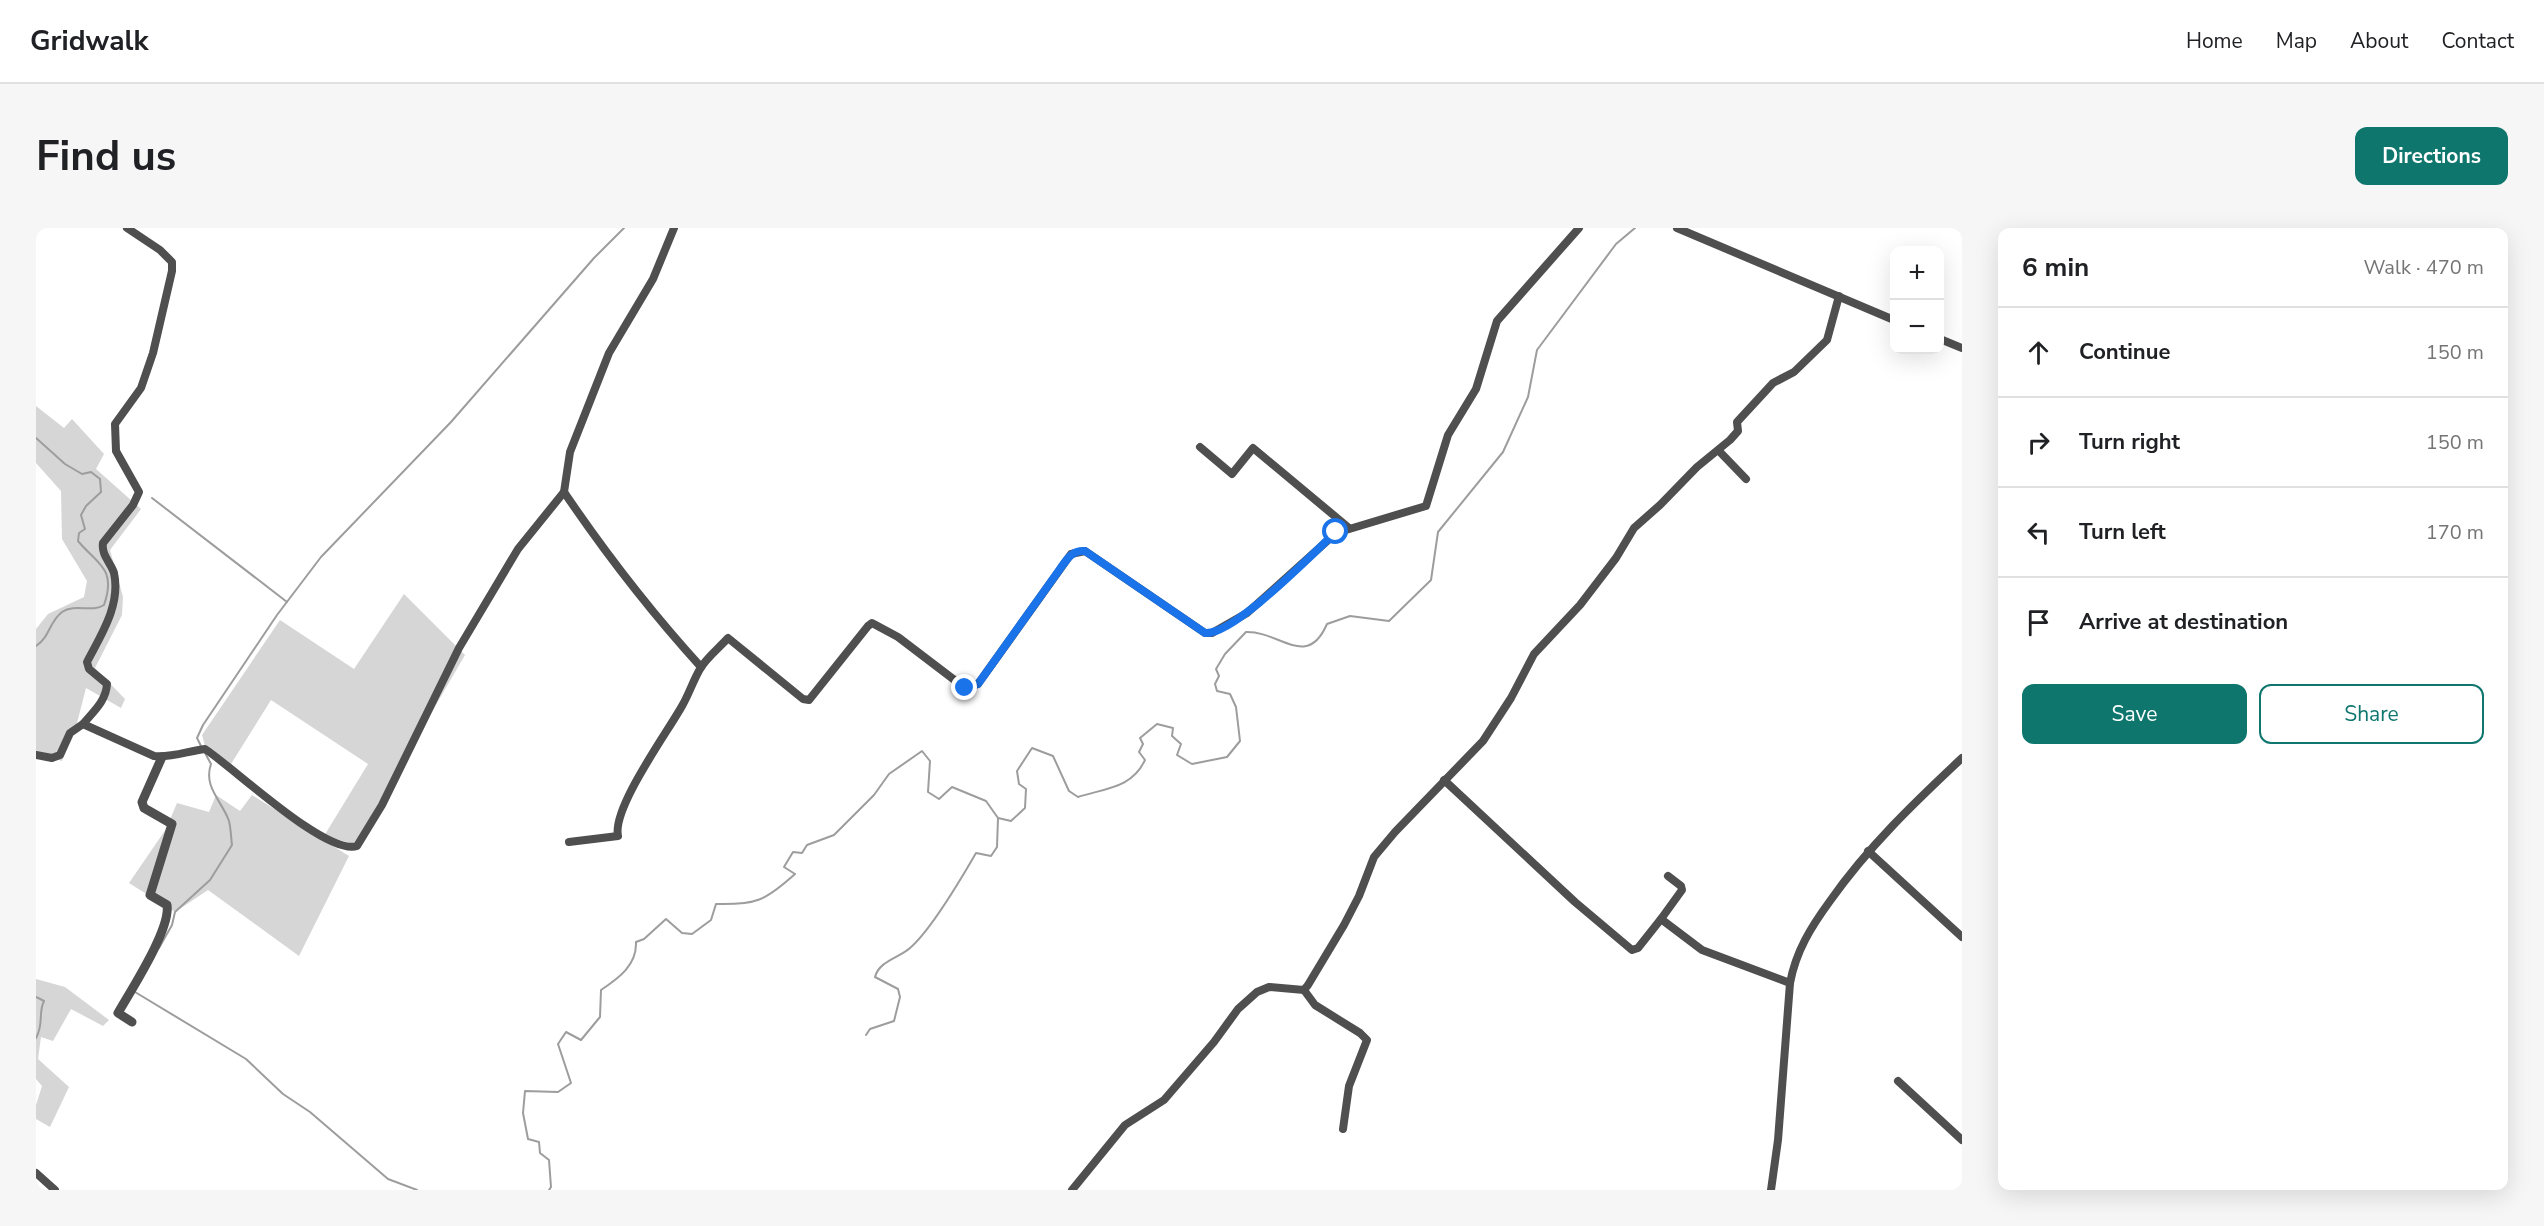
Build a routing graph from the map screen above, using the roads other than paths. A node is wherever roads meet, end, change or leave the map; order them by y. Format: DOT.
graph roads {
  1 [pos="127,228"];
  2 [pos="674,228"];
  3 [pos="1579,228"];
  4 [pos="1677,228"];
  5 [pos="1839,296"];
  6 [pos="1890,318"];
  7 [pos="1944,341"];
  8 [pos="1962,348"];
  9 [pos="1200,447"];
  10 [pos="1719,451"];
  11 [pos="1746,479"];
  12 [pos="564,492"];
  13 [pos="1348,528"];
  14 [pos="701,667"];
  15 [pos="83,724"];
  16 [pos="36,755"];
  17 [pos="162,757"];
  18 [pos="1962,758"];
  19 [pos="1444,780"];
  20 [pos="569,842"];
  21 [pos="1868,851"];
  22 [pos="1668,876"];
  23 [pos="1662,919"];
  24 [pos="1962,937"];
  25 [pos="1790,983"];
  26 [pos="1304,990"];
  27 [pos="132,1022"];
  28 [pos="1898,1081"];
  29 [pos="1343,1129"];
  30 [pos="1962,1140"];
  31 [pos="36,1173"];
  32 [pos="55,1190"];
  33 [pos="1072,1190"];
  34 [pos="1770,1190"];
  1 -- 15 [label="street"];
  2 -- 12 [label="street"];
  3 -- 13 [label="street"];
  4 -- 5 [label="street"];
  5 -- 6 [label="street"];
  5 -- 10 [label="street"];
  7 -- 8 [label="street"];
  9 -- 13 [label="street"];
  10 -- 11 [label="street"];
  10 -- 19 [label="street"];
  12 -- 14 [label="street"];
  12 -- 17 [label="street"];
  13 -- 14 [label="street"];
  14 -- 20 [label="street"];
  15 -- 16 [label="street"];
  15 -- 17 [label="street"];
  17 -- 27 [label="street"];
  18 -- 21 [label="street"];
  19 -- 23 [label="street"];
  19 -- 26 [label="street"];
  21 -- 24 [label="street"];
  21 -- 25 [label="street"];
  22 -- 23 [label="street"];
  23 -- 25 [label="street"];
  25 -- 34 [label="street"];
  26 -- 29 [label="street"];
  26 -- 33 [label="street"];
  28 -- 30 [label="street"];
  31 -- 32 [label="street"];
}
